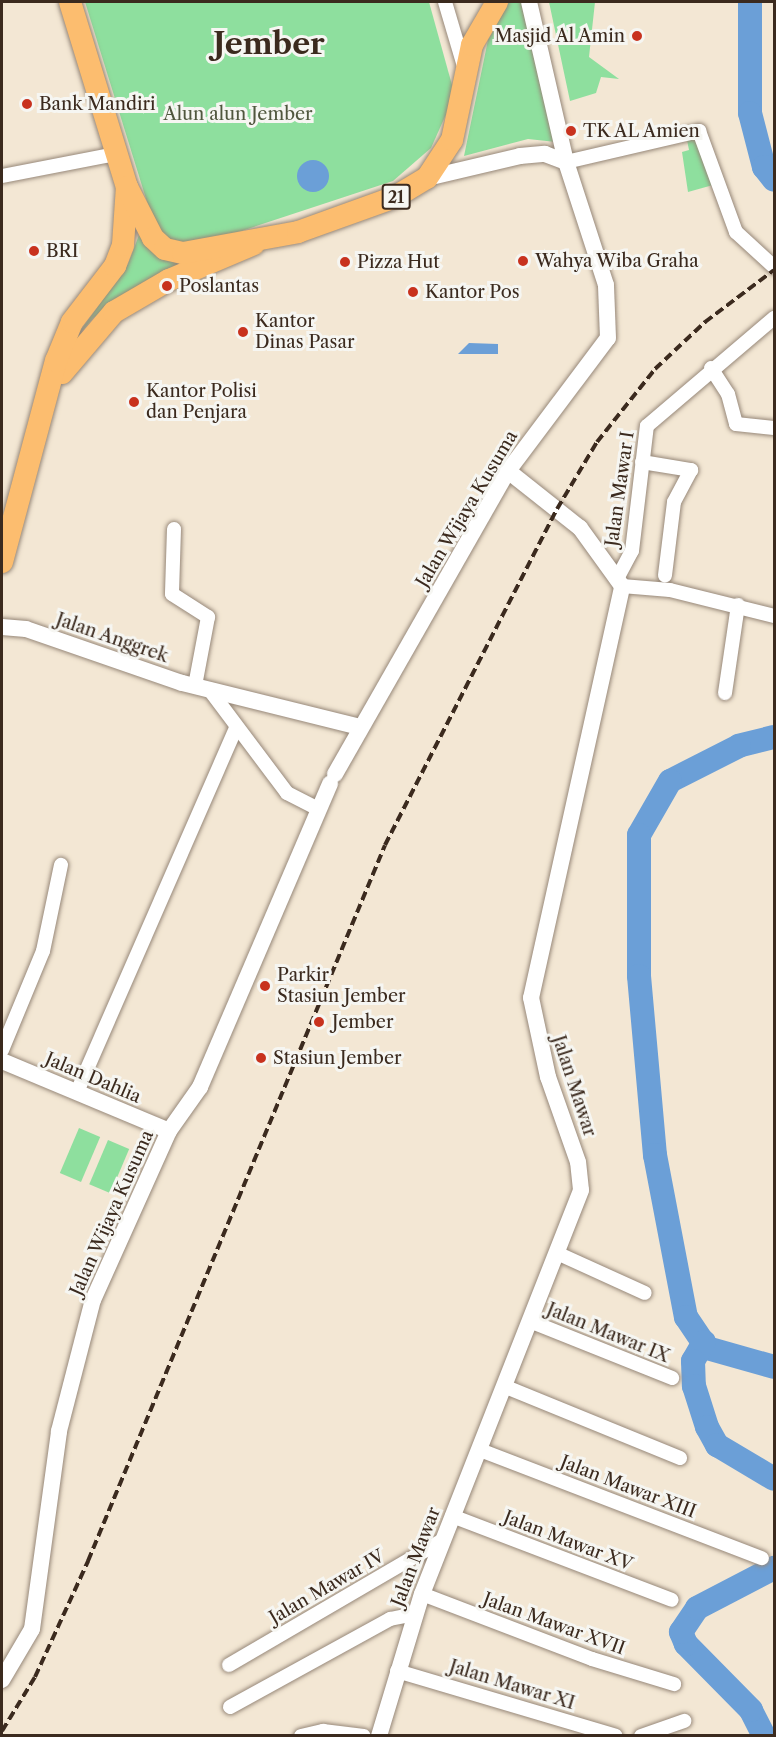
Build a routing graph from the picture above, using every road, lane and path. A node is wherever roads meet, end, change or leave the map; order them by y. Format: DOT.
graph roads {
  1 [pos="70,2"];
  2 [pos="445,2"];
  3 [pos="497,2"];
  4 [pos="529,2"];
  5 [pos="466,76"];
  6 [pos="116,154"];
  7 [pos="566,162"];
  8 [pos="2,176"];
  9 [pos="427,178"];
  10 [pos="127,187"];
  11 [pos="256,244"];
  12 [pos="774,267"];
  13 [pos="774,318"];
  14 [pos="711,368"];
  15 [pos="46,398"];
  16 [pos="774,428"];
  17 [pos="642,462"];
  18 [pos="508,471"];
  19 [pos="174,529"];
  20 [pos="2,562"];
  21 [pos="666,575"];
  22 [pos="620,582"];
  23 [pos="738,605"];
  24 [pos="774,616"];
  25 [pos="2,627"];
  26 [pos="202,687"];
  27 [pos="725,693"];
  28 [pos="360,727"];
  29 [pos="236,728"];
  30 [pos="316,808"];
  31 [pos="61,865"];
  32 [pos="2,1050"];
  33 [pos="2,1061"];
  34 [pos="77,1092"];
  35 [pos="169,1131"];
  36 [pos="559,1254"];
  37 [pos="645,1293"];
  38 [pos="532,1322"];
  39 [pos="672,1378"];
  40 [pos="506,1387"];
  41 [pos="480,1450"];
  42 [pos="680,1458"];
  43 [pos="452,1516"];
  44 [pos="443,1540"];
  45 [pos="762,1558"];
  46 [pos="422,1594"];
  47 [pos="672,1600"];
  48 [pos="415,1614"];
  49 [pos="229,1665"];
  50 [pos="397,1671"];
  51 [pos="2,1680"];
  52 [pos="674,1684"];
  53 [pos="230,1707"];
  54 [pos="684,1720"];
  55 [pos="301,1736"];
  56 [pos="364,1736"];
  57 [pos="380,1736"];
  58 [pos="616,1736"];
  59 [pos="641,1736"];
  1 -- 6 [label="main road, 21"];
  2 -- 5 [label="street"];
  3 -- 5 [label="main road, 21"];
  4 -- 7 [label="street, Jalan Wijaya Kusuma"];
  5 -- 9 [label="main road, 21"];
  6 -- 8 [label="street"];
  6 -- 10 [label="main road, 21"];
  7 -- 9 [label="street"];
  7 -- 12 [label="street"];
  7 -- 18 [label="street, Jalan Wijaya Kusuma"];
  9 -- 11 [label="main road, 21"];
  10 -- 11 [label="main road, 21"];
  10 -- 15 [label="main road"];
  11 -- 15 [label="main road"];
  13 -- 14 [label="street, Jalan Mawar I"];
  14 -- 16 [label="street"];
  14 -- 17 [label="street, Jalan Mawar I"];
  15 -- 20 [label="main road"];
  17 -- 21 [label="street"];
  17 -- 22 [label="street, Jalan Mawar I"];
  18 -- 22 [label="street"];
  18 -- 28 [label="street, Jalan Wijaya Kusuma"];
  19 -- 26 [label="street"];
  22 -- 23 [label="street"];
  22 -- 36 [label="street, Jalan Mawar"];
  23 -- 24 [label="street"];
  23 -- 27 [label="street"];
  25 -- 26 [label="street, Jalan Anggrek"];
  26 -- 28 [label="street, Jalan Anggrek"];
  26 -- 29 [label="street"];
  28 -- 30 [label="street, Jalan Wijaya Kusuma"];
  29 -- 30 [label="street"];
  29 -- 34 [label="street"];
  30 -- 35 [label="street, Jalan Wijaya Kusuma"];
  31 -- 32 [label="street"];
  33 -- 34 [label="street, Jalan Dahlia"];
  34 -- 35 [label="street, Jalan Dahlia"];
  35 -- 51 [label="street, Jalan Wijaya Kusuma"];
  36 -- 37 [label="street"];
  36 -- 38 [label="street, Jalan Mawar"];
  38 -- 39 [label="street, Jalan Mawar IX"];
  38 -- 40 [label="street, Jalan Mawar"];
  40 -- 41 [label="street, Jalan Mawar"];
  40 -- 42 [label="street"];
  41 -- 43 [label="street, Jalan Mawar"];
  41 -- 45 [label="street, Jalan Mawar XIII"];
  43 -- 44 [label="street, Jalan Mawar"];
  43 -- 47 [label="street, Jalan Mawar XV"];
  44 -- 46 [label="street, Jalan Mawar"];
  44 -- 49 [label="street, Jalan Mawar IV"];
  46 -- 48 [label="street, Jalan Mawar"];
  46 -- 52 [label="street, Jalan Mawar XVII"];
  48 -- 50 [label="street, Jalan Mawar"];
  48 -- 53 [label="street"];
  50 -- 57 [label="street, Jalan Mawar"];
  50 -- 58 [label="street, Jalan Mawar XI"];
  54 -- 59 [label="street"];
  55 -- 56 [label="street"];
}
